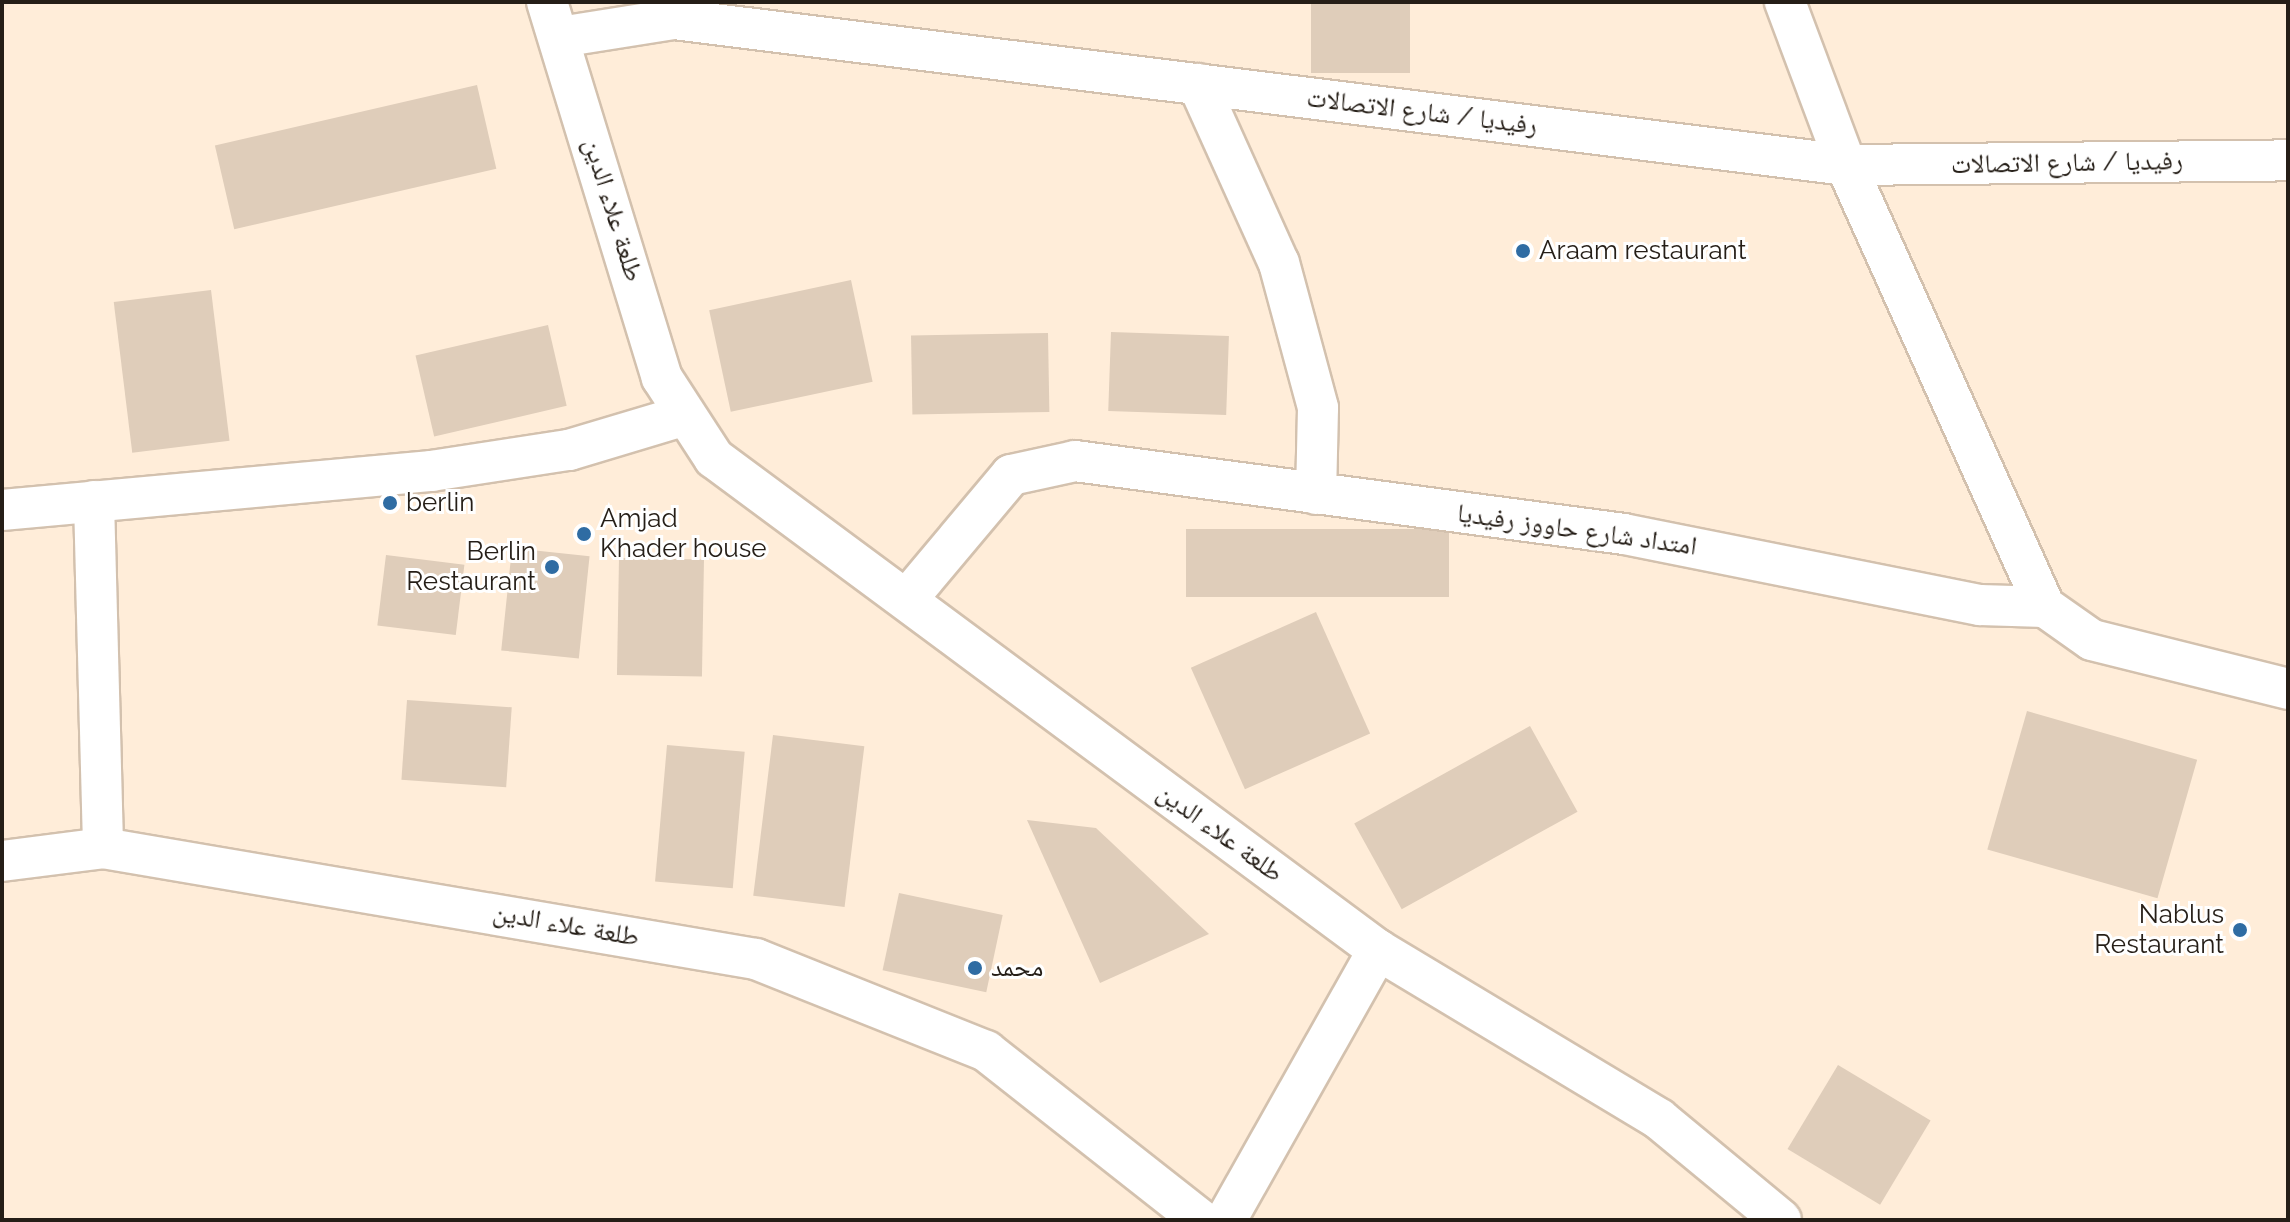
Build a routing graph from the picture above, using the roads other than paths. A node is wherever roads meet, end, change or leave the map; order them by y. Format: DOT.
graph roads {
  1 [pos="1785,2"];
  2 [pos="553,19"];
  3 [pos="1198,84"];
  4 [pos="2288,160"];
  5 [pos="1846,165"];
  6 [pos="682,416"];
  7 [pos="1316,494"];
  8 [pos="94,501"];
  9 [pos="2,510"];
  10 [pos="907,599"];
  11 [pos="2045,607"];
  12 [pos="2288,689"];
  13 [pos="103,848"];
  14 [pos="2,861"];
  15 [pos="1378,950"];
  16 [pos="1201,1220"];
  17 [pos="1226,1220"];
  18 [pos="1781,1220"];
  1 -- 5 [label="street"];
  2 -- 3 [label="street, رفيديا / شارع الاتصالات"];
  2 -- 6 [label="street, طلعة علاء الدين"];
  3 -- 5 [label="street, رفيديا / شارع الاتصالات"];
  3 -- 7 [label="street"];
  4 -- 5 [label="street, رفيديا / شارع الاتصالات"];
  5 -- 11 [label="street"];
  6 -- 8 [label="street"];
  6 -- 10 [label="street, طلعة علاء الدين"];
  7 -- 10 [label="street, امتداد شارع حاووز رفيديا"];
  7 -- 11 [label="street, امتداد شارع حاووز رفيديا"];
  8 -- 9 [label="street"];
  8 -- 13 [label="street"];
  10 -- 15 [label="street, طلعة علاء الدين"];
  11 -- 12 [label="street"];
  13 -- 14 [label="street, طلعة علاء الدين"];
  13 -- 16 [label="street, طلعة علاء الدين"];
  15 -- 17 [label="street"];
  15 -- 18 [label="street, طلعة علاء الدين"];
}
